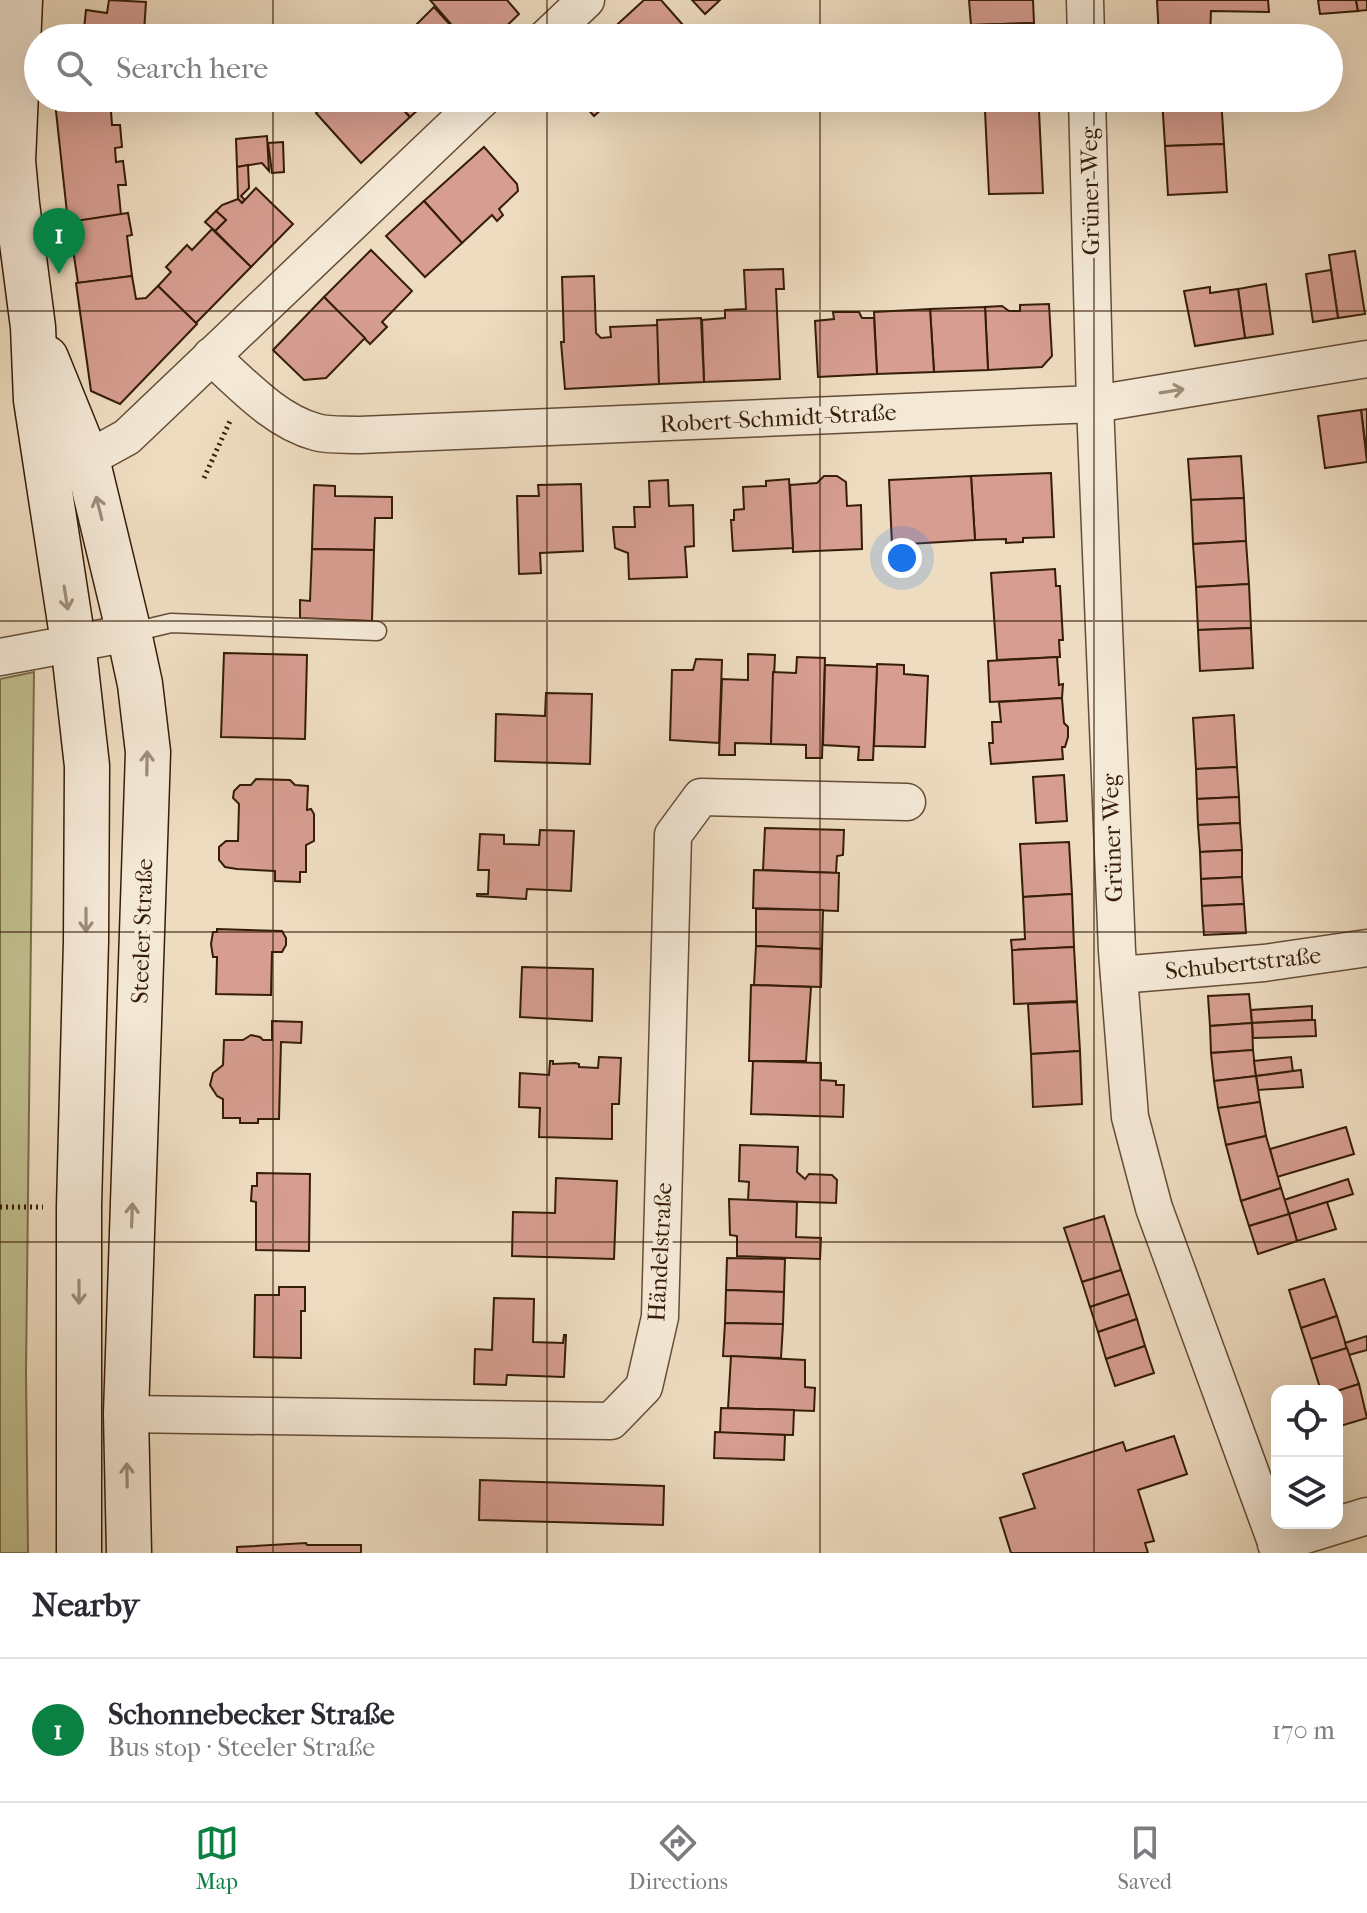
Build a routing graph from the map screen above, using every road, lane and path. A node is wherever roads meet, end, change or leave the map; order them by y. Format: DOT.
graph roads {
  1 [pos="20,0"];
  2 [pos="586,0"];
  3 [pos="1085,0"];
  4 [pos="561,24"];
  5 [pos="1086,24"];
  6 [pos="468,112"];
  7 [pos="1087,112"];
  8 [pos="8,206"];
  9 [pos="33,327"];
  10 [pos="211,356"];
  11 [pos="1367,359"];
  12 [pos="246,387"];
  13 [pos="1095,404"];
  14 [pos="87,459"];
  15 [pos="46,471"];
  16 [pos="204,478"];
  17 [pos="377,631"];
  18 [pos="129,633"];
  19 [pos="73,642"];
  20 [pos="0,657"];
  21 [pos="907,802"];
  22 [pos="1367,948"];
  23 [pos="1119,975"];
  24 [pos="126,1414"];
  25 [pos="1367,1516"];
  26 [pos="1278,1548"];
  27 [pos="79,1553"];
  28 [pos="129,1553"];
  1 -- 8 [label="main road, Steeler Straße"];
  2 -- 4 [label="street"];
  3 -- 5 [label="street"];
  6 -- 10 [label="street"];
  7 -- 13 [label="street, Grüner Weg"];
  8 -- 9 [label="main road, Steeler Straße"];
  9 -- 14 [label="main road, Steeler Straße"];
  9 -- 15 [label="main road, Steeler Straße"];
  10 -- 12 [label="street, Robert-Schmidt-Straße"];
  10 -- 14 [label="street"];
  13 -- 11 [label="street, Robert-Schmidt-Straße, one-way"];
  12 -- 13 [label="street, Robert-Schmidt-Straße"];
  12 -- 16 [label="path"];
  13 -- 23 [label="street, Grüner Weg"];
  14 -- 15 [label="street"];
  18 -- 14 [label="main road, Steeler Straße, one-way"];
  15 -- 19 [label="main road, Steeler Straße, one-way"];
  17 -- 18 [label="lane"];
  18 -- 19 [label="street"];
  24 -- 18 [label="main road, Steeler Straße, one-way"];
  19 -- 20 [label="street"];
  19 -- 27 [label="main road, Steeler Straße, one-way"];
  21 -- 24 [label="street, Händelstraße"];
  22 -- 23 [label="street, Schubertstraße"];
  23 -- 26 [label="street, Grüner Weg"];
  28 -- 24 [label="main road, Steeler Straße, one-way"];
  25 -- 26 [label="street"];
}
